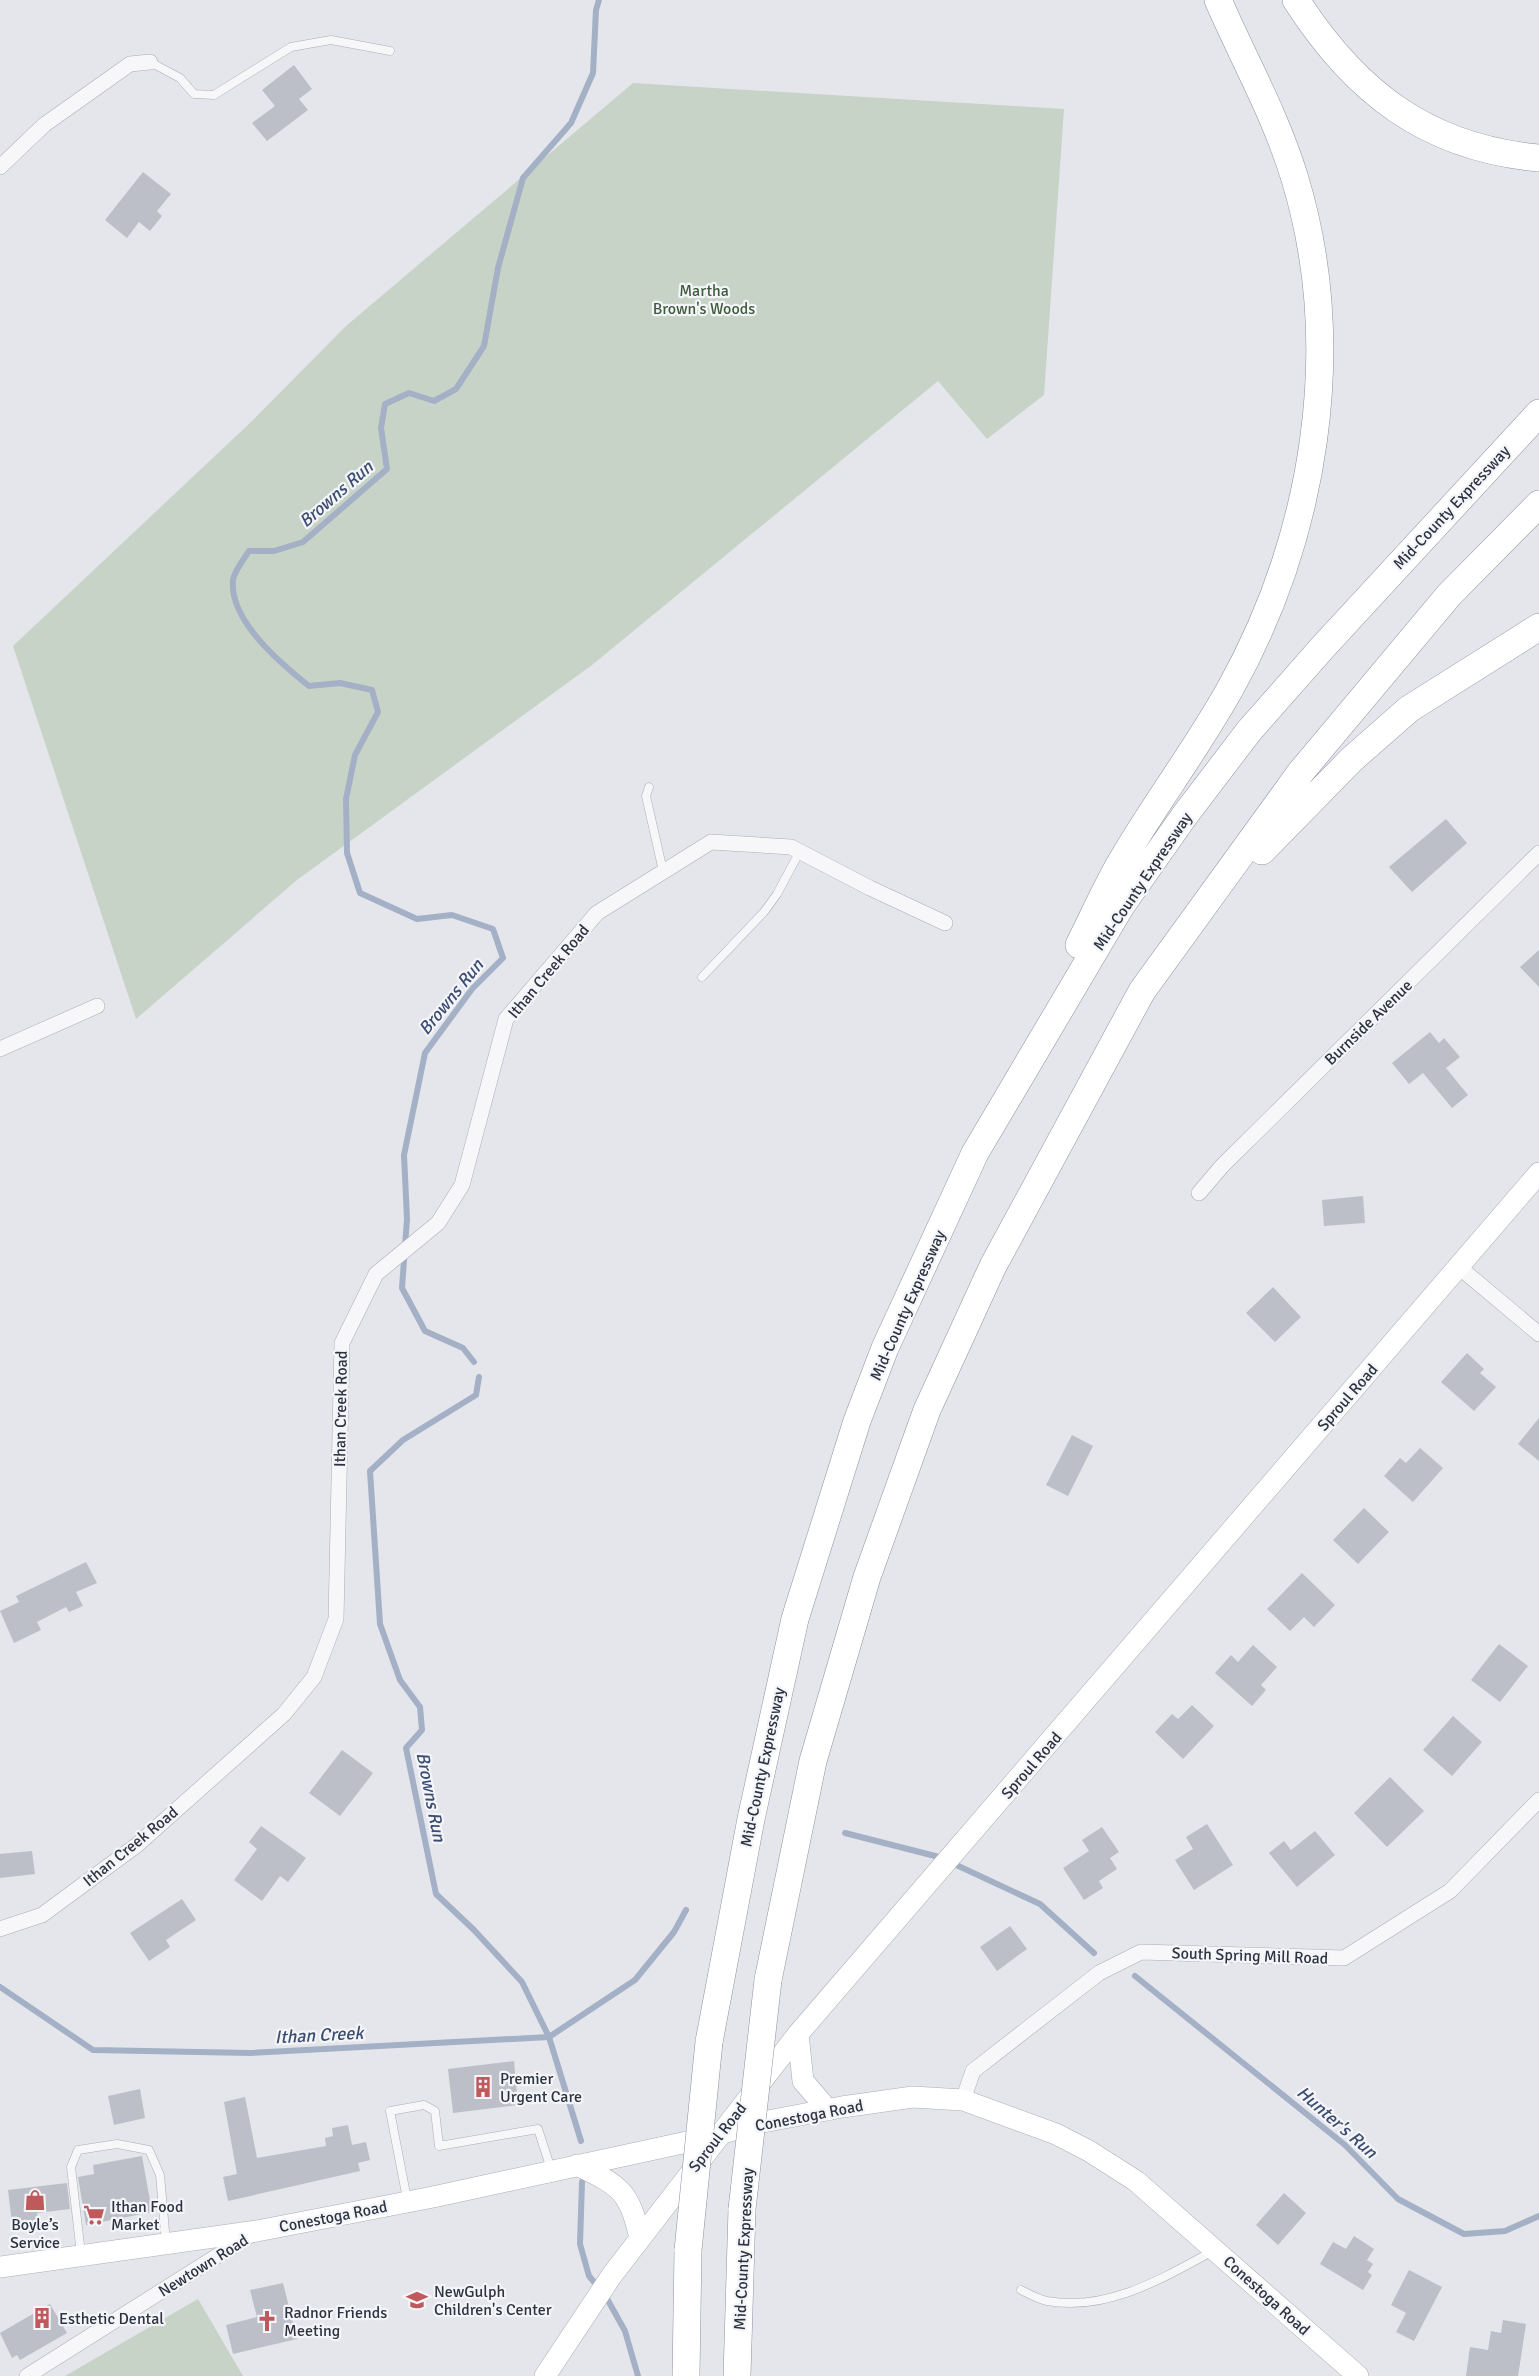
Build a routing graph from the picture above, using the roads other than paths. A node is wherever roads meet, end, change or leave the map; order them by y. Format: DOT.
graph roads {
  1 [pos="1296,0"];
  2 [pos="1305,0"];
  3 [pos="1218,1"];
  4 [pos="1315,30"];
  5 [pos="390,51"];
  6 [pos="150,62"];
  7 [pos="1539,158"];
  8 [pos="0,167"];
  9 [pos="1539,413"];
  10 [pos="1539,504"];
  11 [pos="1539,627"];
  12 [pos="649,787"];
  13 [pos="800,851"];
  14 [pos="1539,853"];
  15 [pos="663,871"];
  16 [pos="945,923"];
  17 [pos="702,977"];
  18 [pos="1142,991"];
  19 [pos="97,1006"];
  20 [pos="0,1049"];
  21 [pos="975,1153"];
  22 [pos="1539,1173"];
  23 [pos="1199,1193"];
  24 [pos="1460,1267"];
  25 [pos="1539,1334"];
  26 [pos="1539,1800"];
  27 [pos="0,1929"];
  28 [pos="798,2034"];
  29 [pos="963,2100"];
  30 [pos="828,2110"];
  31 [pos="718,2134"];
  32 [pos="577,2165"];
  33 [pos="551,2171"];
  34 [pos="407,2201"];
  35 [pos="257,2231"];
  36 [pos="640,2238"];
  37 [pos="167,2244"];
  38 [pos="1216,2250"];
  39 [pos="82,2256"];
  40 [pos="0,2267"];
  41 [pos="1021,2290"];
  42 [pos="27,2376"];
  43 [pos="545,2376"];
  44 [pos="686,2376"];
  45 [pos="737,2376"];
  46 [pos="1358,2376"];
  1 -- 4 [label="highway"];
  2 -- 4 [label="highway"];
  3 -- 21 [label="highway"];
  4 -- 7 [label="highway"];
  5 -- 6 [label="lane"];
  6 -- 8 [label="street"];
  9 -- 21 [label="highway, Mid-County Expressway"];
  10 -- 18 [label="highway, Mid-County Expressway"];
  11 -- 18 [label="highway"];
  12 -- 15 [label="lane"];
  13 -- 15 [label="street, Ithan Creek Road"];
  13 -- 16 [label="street, Ithan Creek Road"];
  13 -- 17 [label="lane"];
  14 -- 23 [label="street, Burnside Avenue"];
  15 -- 27 [label="street, Ithan Creek Road"];
  18 -- 45 [label="highway, Mid-County Expressway, bridge"];
  19 -- 20 [label="street"];
  21 -- 44 [label="highway, Mid-County Expressway, bridge"];
  22 -- 24 [label="main road, Sproul Road"];
  24 -- 25 [label="street"];
  24 -- 28 [label="main road, Sproul Road"];
  26 -- 29 [label="street, South Spring Mill Road"];
  28 -- 30 [label="main road"];
  28 -- 31 [label="main road, Sproul Road"];
  29 -- 30 [label="main road, Conestoga Road"];
  29 -- 38 [label="main road, Conestoga Road"];
  30 -- 31 [label="main road, Conestoga Road"];
  31 -- 32 [label="main road, Conestoga Road"];
  31 -- 36 [label="main road, Sproul Road"];
  32 -- 33 [label="main road, Conestoga Road"];
  32 -- 36 [label="main road"];
  33 -- 34 [label="main road, Conestoga Road"];
  33 -- 34 [label="lane"];
  34 -- 35 [label="main road, Conestoga Road"];
  35 -- 37 [label="main road, Conestoga Road"];
  35 -- 42 [label="street, Newtown Road"];
  36 -- 43 [label="main road, Sproul Road"];
  37 -- 39 [label="main road, Conestoga Road"];
  37 -- 39 [label="lane"];
  38 -- 41 [label="lane"];
  38 -- 46 [label="main road, Conestoga Road"];
  39 -- 40 [label="main road, Conestoga Road"];
}
